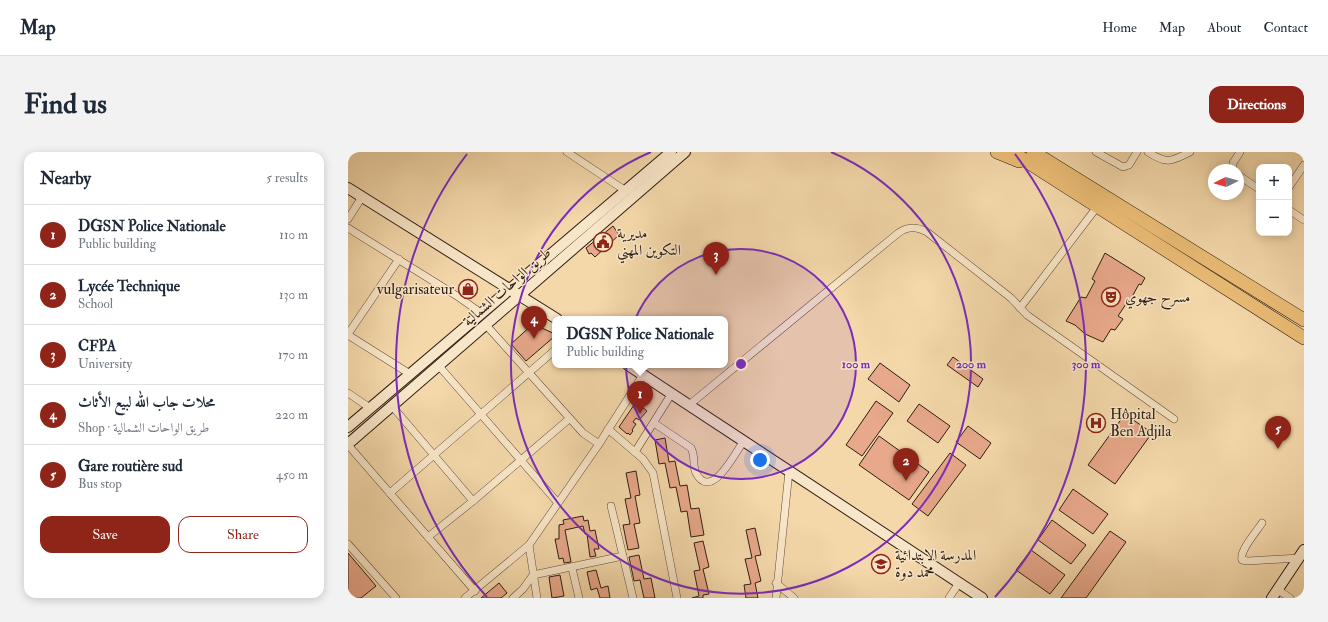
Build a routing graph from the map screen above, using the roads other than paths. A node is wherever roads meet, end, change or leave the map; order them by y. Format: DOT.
graph roads {
  1 [pos="568,152"];
  2 [pos="671,152"];
  3 [pos="686,152"];
  4 [pos="996,152"];
  5 [pos="1012,152"];
  6 [pos="1033,152"];
  7 [pos="1045,152"];
  8 [pos="1096,152"];
  9 [pos="1137,152"];
  10 [pos="1148,152"];
  11 [pos="1190,152"];
  12 [pos="1240,152"];
  13 [pos="1233,164"];
  14 [pos="1304,165"];
  15 [pos="1038,169"];
  16 [pos="1064,171"];
  17 [pos="1244,179"];
  18 [pos="1292,183"];
  19 [pos="1256,187"];
  20 [pos="348,188"];
  21 [pos="626,190"];
  22 [pos="362,197"];
  23 [pos="1097,207"];
  24 [pos="1292,212"];
  25 [pos="348,219"];
  26 [pos="1304,220"];
  27 [pos="348,228"];
  28 [pos="399,259"];
  29 [pos="509,289"];
  30 [pos="520,296"];
  31 [pos="1020,308"];
  32 [pos="481,313"];
  33 [pos="552,316"];
  34 [pos="1304,320"];
  35 [pos="486,325"];
  36 [pos="348,335"];
  37 [pos="1304,338"];
  38 [pos="552,353"];
  39 [pos="439,366"];
  40 [pos="632,368"];
  41 [pos="528,373"];
  42 [pos="410,374"];
  43 [pos="642,375"];
  44 [pos="672,393"];
  45 [pos="348,394"];
  46 [pos="392,406"];
  47 [pos="689,406"];
  48 [pos="370,408"];
  49 [pos="480,414"];
  50 [pos="569,419"];
  51 [pos="1174,419"];
  52 [pos="654,423"];
  53 [pos="348,427"];
  54 [pos="608,429"];
  55 [pos="743,442"];
  56 [pos="348,444"];
  57 [pos="600,444"];
  58 [pos="635,452"];
  59 [pos="434,455"];
  60 [pos="522,460"];
  61 [pos="789,471"];
  62 [pos="390,493"];
  63 [pos="473,501"];
  64 [pos="558,503"];
  65 [pos="611,506"];
  66 [pos="1262,523"];
  67 [pos="428,537"];
  68 [pos="348,544"];
  69 [pos="529,545"];
  70 [pos="1301,554"];
  71 [pos="623,556"];
  72 [pos="572,568"];
  73 [pos="533,575"];
  74 [pos="776,582"];
  75 [pos="959,583"];
  76 [pos="475,591"];
  77 [pos="1275,594"];
  78 [pos="396,598"];
  79 [pos="465,598"];
  80 [pos="513,598"];
  81 [pos="537,598"];
  82 [pos="580,598"];
  83 [pos="633,598"];
  84 [pos="677,598"];
  85 [pos="776,598"];
  86 [pos="794,598"];
  87 [pos="949,598"];
  88 [pos="982,598"];
  89 [pos="1290,598"];
  1 -- 21 [label="street"];
  2 -- 21 [label="main road, طريق الواحات الشمالية"];
  3 -- 30 [label="main road, طريق الواحات الشمالية"];
  4 -- 15 [label="highway"];
  5 -- 15 [label="highway"];
  6 -- 16 [label="highway"];
  7 -- 16 [label="highway"];
  8 -- 9 [label="street"];
  10 -- 11 [label="street"];
  12 -- 13 [label="street"];
  14 -- 18 [label="street"];
  15 -- 23 [label="highway"];
  16 -- 34 [label="highway"];
  17 -- 19 [label="street"];
  20 -- 22 [label="main road"];
  21 -- 29 [label="main road, طريق الواحات الشمالية"];
  22 -- 25 [label="street"];
  22 -- 29 [label="main road"];
  23 -- 31 [label="street"];
  23 -- 37 [label="highway"];
  24 -- 26 [label="street"];
  27 -- 28 [label="street"];
  28 -- 32 [label="street"];
  28 -- 36 [label="street"];
  29 -- 30 [label="main road"];
  29 -- 32 [label="main road, طريق الواحات الشمالية"];
  30 -- 33 [label="main road"];
  30 -- 35 [label="main road, طريق الواحات الشمالية"];
  31 -- 47 [label="street"];
  31 -- 51 [label="street"];
  32 -- 42 [label="main road, طريق الواحات الشمالية"];
  35 -- 39 [label="main road, طريق الواحات الشمالية"];
  35 -- 41 [label="street"];
  36 -- 42 [label="street"];
  38 -- 41 [label="street"];
  39 -- 46 [label="main road, طريق الواحات الشمالية"];
  39 -- 49 [label="street"];
  40 -- 43 [label="main road"];
  41 -- 49 [label="street"];
  41 -- 50 [label="street"];
  42 -- 48 [label="main road, طريق الواحات الشمالية"];
  43 -- 44 [label="main road"];
  43 -- 54 [label="street"];
  44 -- 47 [label="main road"];
  44 -- 52 [label="street"];
  45 -- 48 [label="street"];
  46 -- 56 [label="main road, طريق الواحات الشمالية"];
  46 -- 59 [label="street"];
  47 -- 55 [label="main road"];
  48 -- 53 [label="main road, طريق الواحات الشمالية"];
  49 -- 59 [label="street"];
  49 -- 60 [label="street"];
  50 -- 57 [label="street"];
  50 -- 60 [label="street"];
  52 -- 55 [label="street"];
  52 -- 58 [label="street"];
  54 -- 57 [label="street"];
  54 -- 58 [label="street"];
  55 -- 61 [label="main road"];
  56 -- 62 [label="street"];
  57 -- 64 [label="street"];
  58 -- 84 [label="street"];
  59 -- 62 [label="street"];
  59 -- 63 [label="street"];
  60 -- 63 [label="street"];
  60 -- 64 [label="street"];
  61 -- 74 [label="street"];
  61 -- 75 [label="main road"];
  62 -- 67 [label="street"];
  63 -- 67 [label="street"];
  64 -- 69 [label="street"];
  65 -- 71 [label="street"];
  66 -- 70 [label="street"];
  67 -- 76 [label="street"];
  68 -- 78 [label="street"];
  69 -- 73 [label="street"];
  69 -- 76 [label="street"];
  70 -- 77 [label="main road"];
  71 -- 72 [label="street"];
  71 -- 83 [label="street"];
  72 -- 73 [label="street"];
  72 -- 82 [label="street"];
  73 -- 80 [label="street"];
  73 -- 81 [label="street"];
  74 -- 85 [label="street"];
  74 -- 86 [label="street"];
  75 -- 87 [label="street"];
  75 -- 88 [label="main road"];
  76 -- 79 [label="street"];
  77 -- 89 [label="street"];
}
